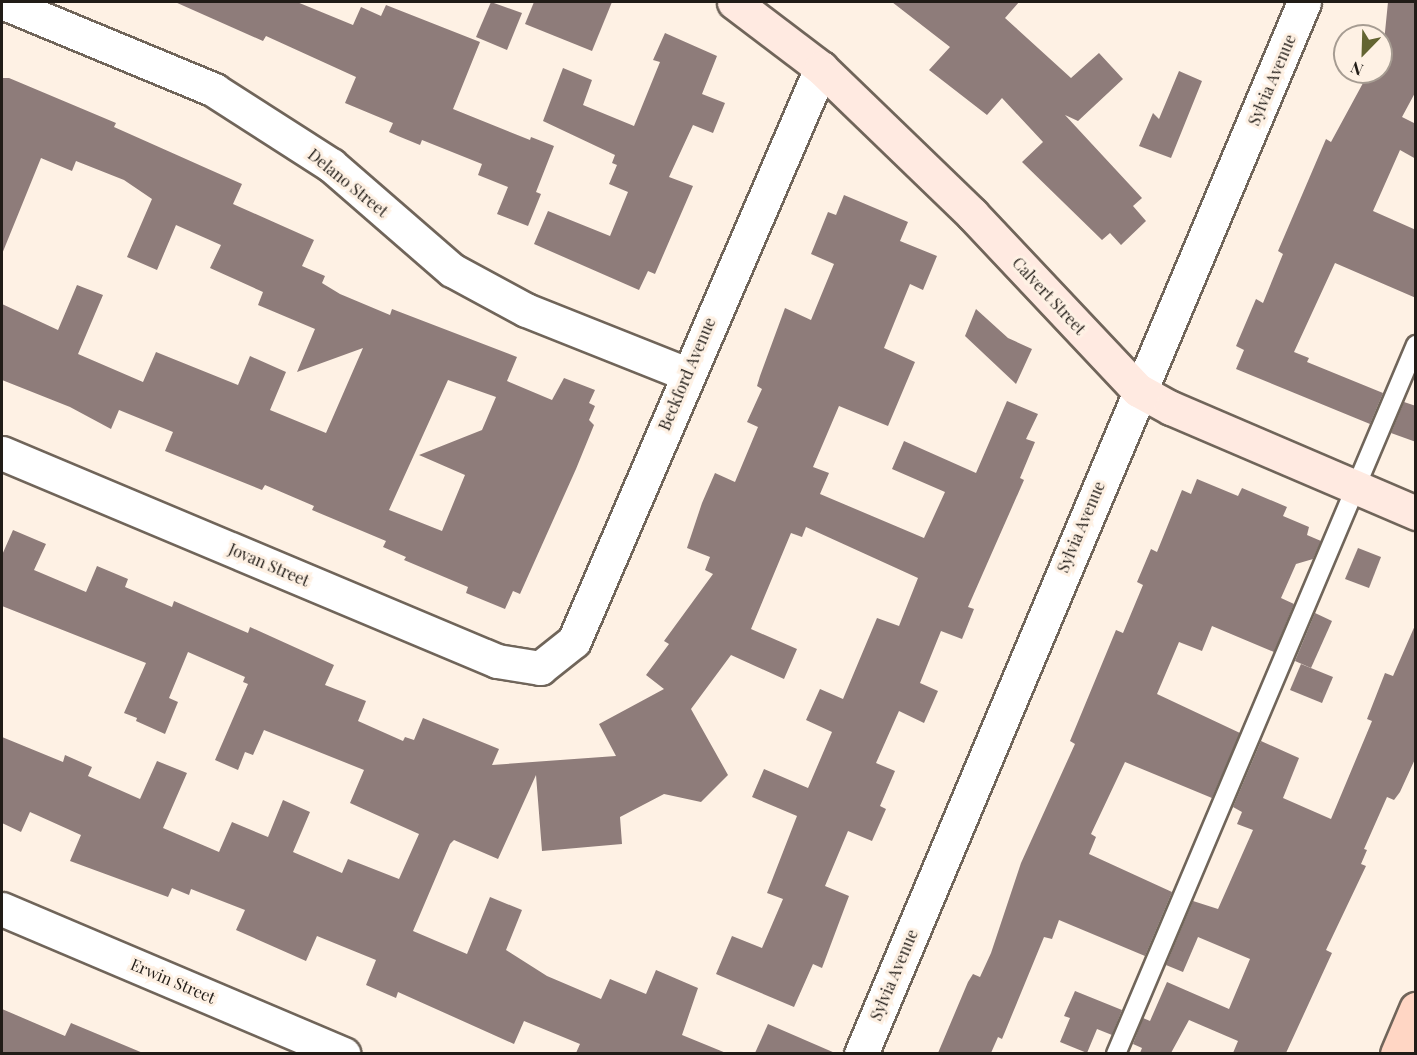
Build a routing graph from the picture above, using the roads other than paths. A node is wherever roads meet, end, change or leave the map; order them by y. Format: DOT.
graph roads {
  1 [pos="2,2"];
  2 [pos="734,2"];
  3 [pos="1304,2"];
  4 [pos="821,68"];
  5 [pos="1416,345"];
  6 [pos="687,374"];
  7 [pos="1138,390"];
  8 [pos="2,453"];
  9 [pos="1355,488"];
  10 [pos="1416,513"];
  11 [pos="540,668"];
  12 [pos="2,909"];
  13 [pos="1416,1009"];
  14 [pos="344,1053"];
  15 [pos="861,1053"];
  16 [pos="1116,1053"];
  17 [pos="1397,1053"];
  1 -- 6 [label="street, Delano Street"];
  2 -- 4 [label="street, Calvert Street"];
  3 -- 7 [label="street, Sylvia Avenue"];
  4 -- 6 [label="street, Beckford Avenue"];
  4 -- 7 [label="street, Calvert Street"];
  5 -- 9 [label="lane"];
  6 -- 11 [label="street, Beckford Avenue"];
  7 -- 9 [label="street, Calvert Street"];
  7 -- 15 [label="street, Sylvia Avenue"];
  8 -- 11 [label="street, Jovan Street"];
  9 -- 10 [label="street, Calvert Street"];
  9 -- 16 [label="lane"];
  12 -- 14 [label="street, Erwin Street"];
  13 -- 17 [label="main road"];
}
